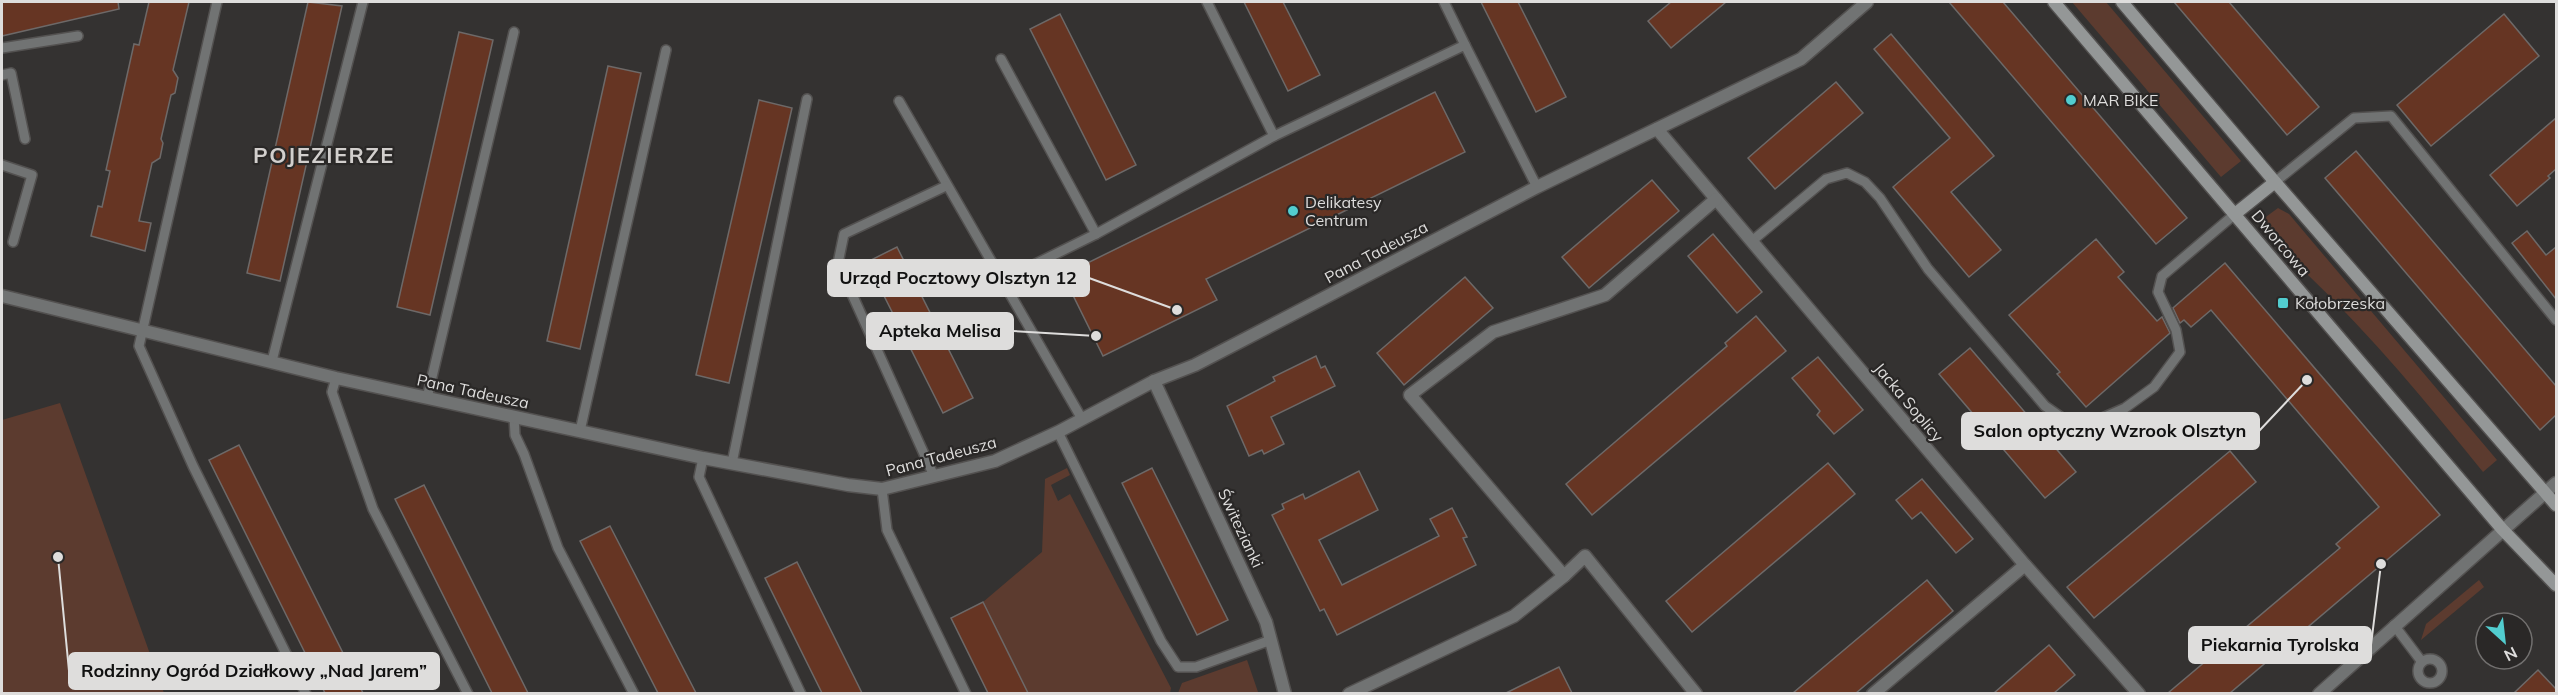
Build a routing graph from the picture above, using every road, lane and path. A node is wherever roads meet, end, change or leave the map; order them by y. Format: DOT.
graph roads {
  1 [pos="217,2"];
  2 [pos="363,2"];
  3 [pos="1207,2"];
  4 [pos="1444,2"];
  5 [pos="1867,2"];
  6 [pos="2054,2"];
  7 [pos="2122,2"];
  8 [pos="514,32"];
  9 [pos="78,36"];
  10 [pos="1466,45"];
  11 [pos="2,48"];
  12 [pos="666,50"];
  13 [pos="1001,59"];
  14 [pos="2,75"];
  15 [pos="807,99"];
  16 [pos="899,101"];
  17 [pos="1657,129"];
  18 [pos="1274,136"];
  19 [pos="25,139"];
  20 [pos="2,165"];
  21 [pos="2275,182"];
  22 [pos="946,186"];
  23 [pos="1537,187"];
  24 [pos="1716,199"];
  25 [pos="2235,214"];
  26 [pos="1096,234"];
  27 [pos="13,242"];
  28 [pos="1752,242"];
  29 [pos="1003,280"];
  30 [pos="2,296"];
  31 [pos="2556,320"];
  32 [pos="142,330"];
  33 [pos="272,362"];
  34 [pos="336,378"];
  35 [pos="1154,381"];
  36 [pos="427,398"];
  37 [pos="514,416"];
  38 [pos="1082,419"];
  39 [pos="580,431"];
  40 [pos="1058,432"];
  41 [pos="703,458"];
  42 [pos="732,463"];
  43 [pos="934,476"];
  44 [pos="2556,483"];
  45 [pos="882,489"];
  46 [pos="2545,493"];
  47 [pos="2556,505"];
  48 [pos="2502,529"];
  49 [pos="2025,565"];
  50 [pos="1564,576"];
  51 [pos="2556,585"];
  52 [pos="2394,625"];
  53 [pos="1271,640"];
  54 [pos="2422,662"];
  55 [pos="306,693"];
  56 [pos="468,693"];
  57 [pos="634,693"];
  58 [pos="801,693"];
  59 [pos="966,693"];
  60 [pos="1285,693"];
  61 [pos="1349,693"];
  62 [pos="1695,693"];
  63 [pos="1873,693"];
  64 [pos="2139,693"];
  65 [pos="2319,693"];
  1 -- 32 [label="lane"];
  2 -- 33 [label="lane"];
  3 -- 18 [label="lane"];
  4 -- 10 [label="lane"];
  5 -- 17 [label="street, Pana Tadeusza"];
  6 -- 25 [label="street, Dworcowa"];
  7 -- 21 [label="street"];
  8 -- 36 [label="lane"];
  9 -- 11 [label="lane"];
  10 -- 18 [label="lane"];
  10 -- 23 [label="lane"];
  12 -- 39 [label="lane"];
  13 -- 26 [label="lane"];
  14 -- 19 [label="lane"];
  15 -- 42 [label="lane"];
  16 -- 22 [label="lane"];
  17 -- 23 [label="street, Pana Tadeusza"];
  17 -- 24 [label="street, Jacka Soplicy"];
  18 -- 26 [label="lane"];
  20 -- 27 [label="lane"];
  21 -- 25 [label="street"];
  21 -- 31 [label="lane"];
  21 -- 46 [label="street"];
  22 -- 29 [label="lane"];
  22 -- 43 [label="lane"];
  23 -- 35 [label="street, Pana Tadeusza"];
  24 -- 28 [label="street, Jacka Soplicy"];
  24 -- 50 [label="street"];
  25 -- 28 [label="lane"];
  25 -- 48 [label="street, Dworcowa"];
  26 -- 29 [label="lane"];
  28 -- 49 [label="street, Jacka Soplicy"];
  29 -- 38 [label="lane"];
  30 -- 32 [label="street, Pana Tadeusza"];
  32 -- 33 [label="street, Pana Tadeusza"];
  32 -- 55 [label="lane"];
  33 -- 34 [label="street, Pana Tadeusza"];
  34 -- 36 [label="street, Pana Tadeusza"];
  34 -- 56 [label="lane"];
  35 -- 38 [label="street, Pana Tadeusza"];
  35 -- 53 [label="street, Świtezianki"];
  36 -- 37 [label="street, Pana Tadeusza"];
  37 -- 39 [label="street, Pana Tadeusza"];
  37 -- 57 [label="lane"];
  38 -- 40 [label="street, Pana Tadeusza"];
  39 -- 41 [label="street, Pana Tadeusza"];
  40 -- 43 [label="street, Pana Tadeusza"];
  40 -- 53 [label="lane"];
  41 -- 42 [label="street, Pana Tadeusza"];
  41 -- 58 [label="lane"];
  42 -- 45 [label="street, Pana Tadeusza"];
  43 -- 45 [label="street, Pana Tadeusza"];
  44 -- 46 [label="street"];
  45 -- 59 [label="lane"];
  46 -- 47 [label="street"];
  46 -- 48 [label="street"];
  48 -- 51 [label="street, Dworcowa"];
  48 -- 52 [label="street"];
  49 -- 63 [label="street"];
  49 -- 64 [label="street, Jacka Soplicy"];
  50 -- 61 [label="street"];
  50 -- 62 [label="street"];
  52 -- 54 [label="lane"];
  52 -- 65 [label="street"];
  53 -- 60 [label="street, Świtezianki"];
}
